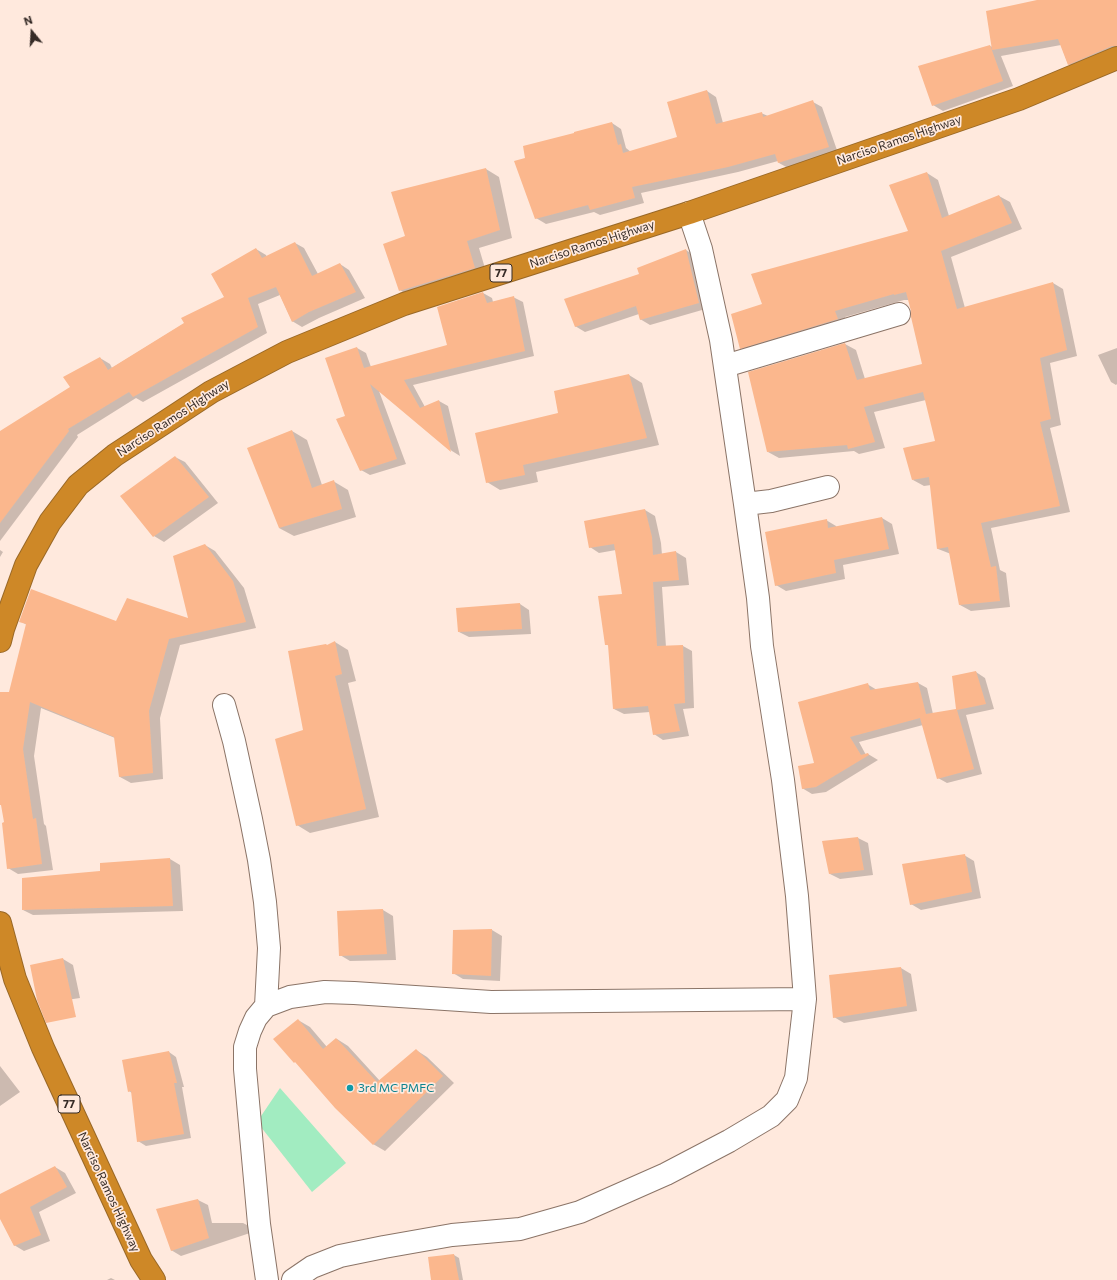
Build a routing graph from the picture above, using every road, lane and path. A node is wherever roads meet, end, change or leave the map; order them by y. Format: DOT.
graph roads {
  1 [pos="1117,58"];
  2 [pos="688,213"];
  3 [pos="899,314"];
  4 [pos="725,366"];
  5 [pos="828,487"];
  6 [pos="745,504"];
  7 [pos="0,641"];
  8 [pos="224,704"];
  9 [pos="0,922"];
  10 [pos="805,999"];
  11 [pos="266,1006"];
  12 [pos="154,1280"];
  13 [pos="267,1280"];
  14 [pos="293,1280"];
  1 -- 2 [label="highway, Narciso Ramos Highway / 77"];
  2 -- 4 [label="street"];
  2 -- 7 [label="highway, Narciso Ramos Highway / 77"];
  3 -- 4 [label="street"];
  4 -- 6 [label="street"];
  5 -- 6 [label="street"];
  6 -- 10 [label="street"];
  8 -- 11 [label="street"];
  9 -- 12 [label="highway, Narciso Ramos Highway / 77"];
  10 -- 11 [label="street"];
  10 -- 14 [label="street"];
  11 -- 13 [label="street"];
}
